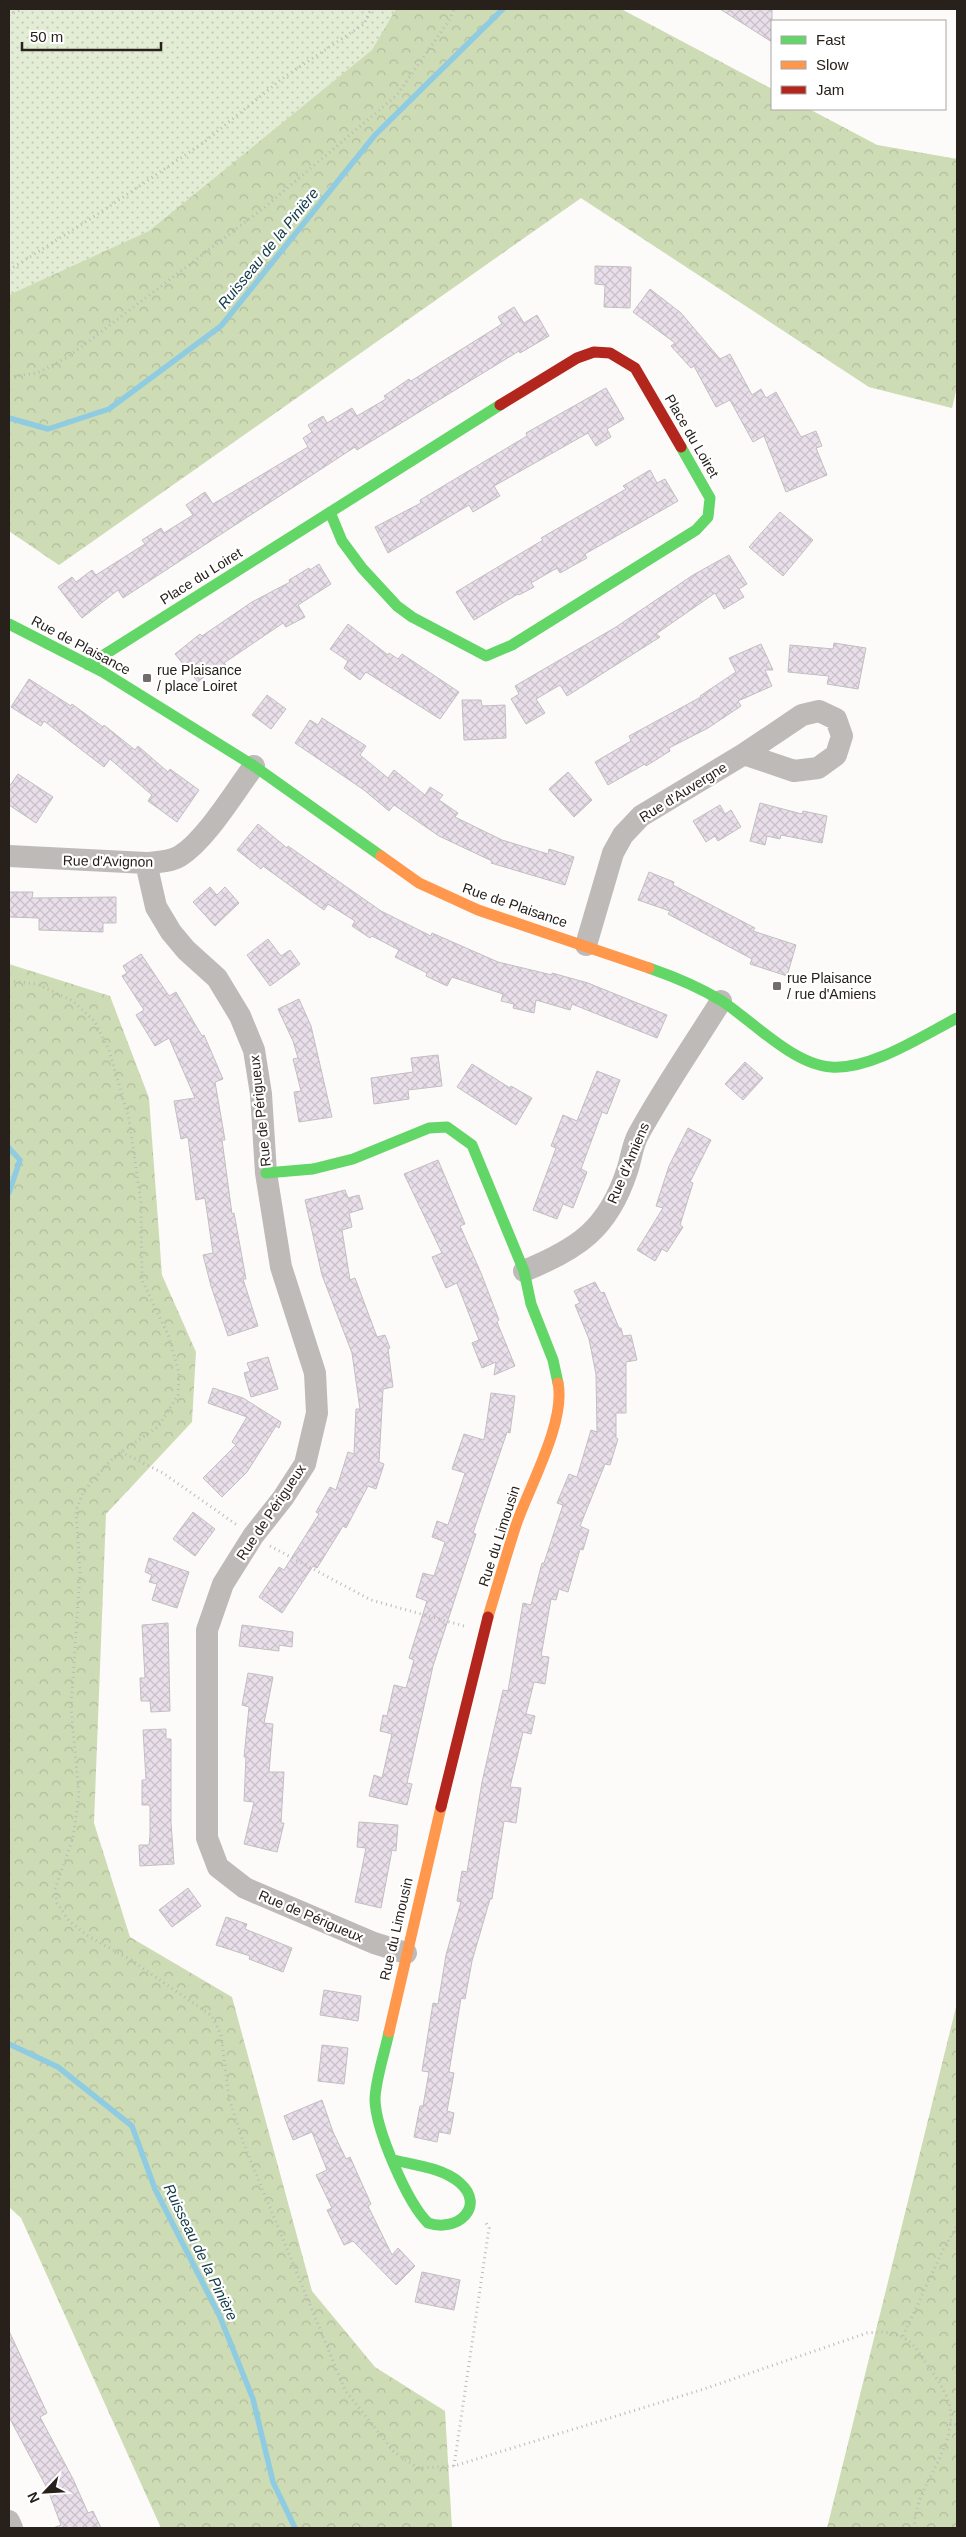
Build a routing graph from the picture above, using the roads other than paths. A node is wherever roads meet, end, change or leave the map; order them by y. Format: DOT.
graph roads {
  1 [pos="330,512"];
  2 [pos="9,624"];
  3 [pos="88,665"];
  4 [pos="744,754"];
  5 [pos="254,766"];
  6 [pos="9,856"];
  7 [pos="146,863"];
  8 [pos="586,945"];
  9 [pos="721,1001"];
  10 [pos="957,1018"];
  11 [pos="266,1173"];
  12 [pos="524,1271"];
  13 [pos="406,1953"];
  14 [pos="394,2160"];
  15 [pos="9,2521"];
  16 [pos="12,2528"];
  1 -- 1 [label="street, Place du Loiret"];
  1 -- 3 [label="street, Place du Loiret"];
  2 -- 3 [label="street, Rue de Plaisance"];
  3 -- 5 [label="street, Rue de Plaisance"];
  4 -- 8 [label="street, Rue d'Auvergne"];
  5 -- 7 [label="street, Rue d'Avignon"];
  5 -- 8 [label="street, Rue de Plaisance"];
  6 -- 7 [label="street, Rue d'Avignon"];
  7 -- 11 [label="street, Rue de Périgueux"];
  8 -- 9 [label="street, Rue de Plaisance"];
  9 -- 10 [label="street, Rue de Plaisance"];
  9 -- 12 [label="street, Rue d'Amiens"];
  11 -- 12 [label="street, Rue du Limousin"];
  11 -- 13 [label="street, Rue de Périgueux"];
  12 -- 13 [label="street, Rue du Limousin"];
  13 -- 14 [label="street, Rue du Limousin"];
  14 -- 14 [label="street, Rue du Limousin"];
  15 -- 16 [label="street"];
}
